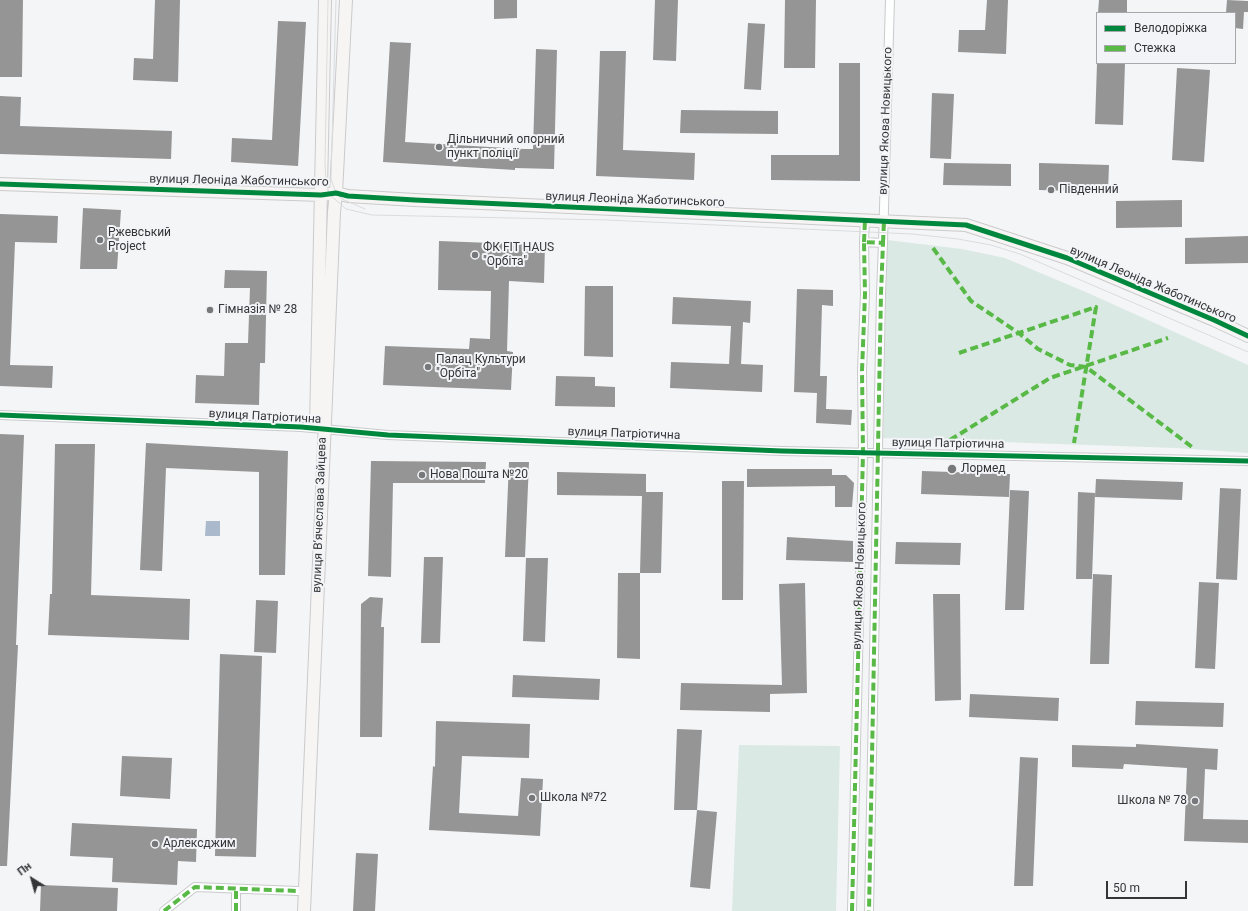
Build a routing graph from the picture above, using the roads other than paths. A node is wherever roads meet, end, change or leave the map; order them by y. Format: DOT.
graph roads {
  1 [pos="325,0"];
  2 [pos="346,0"];
  3 [pos="890,0"];
  4 [pos="0,184"];
  5 [pos="336,193"];
  6 [pos="321,195"];
  7 [pos="865,220"];
  8 [pos="884,221"];
  9 [pos="864,242"];
  10 [pos="883,243"];
  11 [pos="1248,336"];
  12 [pos="0,416"];
  13 [pos="320,429"];
  14 [pos="863,453"];
  15 [pos="878,453"];
  16 [pos="1248,461"];
  17 [pos="236,889"];
  18 [pos="298,891"];
  19 [pos="164,911"];
  20 [pos="236,911"];
  21 [pos="297,911"];
  22 [pos="304,911"];
  23 [pos="852,911"];
  24 [pos="869,911"];
  1 -- 6 [label="main road, вулиця Вʼячеслава Зайцева"];
  2 -- 5 [label="main road, вулиця Вʼячеслава Зайцева"];
  3 -- 8 [label="street, вулиця Якова Новицького"];
  4 -- 6 [label="main road, вулиця Леоніда Жаботинського"];
  5 -- 6 [label="main road, вулиця Леоніда Жаботинського"];
  5 -- 7 [label="main road, вулиця Леоніда Жаботинського"];
  5 -- 13 [label="main road, вулиця Вʼячеслава Зайцева"];
  6 -- 13 [label="main road, вулиця Вʼячеслава Зайцева"];
  7 -- 8 [label="main road, вулиця Леоніда Жаботинського"];
  7 -- 9 [label="street, вулиця Якова Новицького"];
  8 -- 10 [label="street, вулиця Якова Новицького"];
  8 -- 11 [label="main road, вулиця Леоніда Жаботинського"];
  9 -- 10 [label="street"];
  9 -- 14 [label="street, вулиця Якова Новицького"];
  10 -- 15 [label="street, вулиця Якова Новицького"];
  12 -- 13 [label="street, вулиця Патріотична"];
  13 -- 14 [label="street, вулиця Патріотична"];
  13 -- 18 [label="main road, вулиця Вʼячеслава Зайцева"];
  13 -- 22 [label="main road, вулиця Вʼячеслава Зайцева"];
  14 -- 15 [label="street, вулиця Патріотична"];
  14 -- 23 [label="street, вулиця Якова Новицького"];
  15 -- 16 [label="street, вулиця Патріотична"];
  15 -- 24 [label="street, вулиця Якова Новицького"];
  17 -- 18 [label="street"];
  17 -- 19 [label="street"];
  17 -- 20 [label="street"];
  18 -- 21 [label="main road, вулиця Вʼячеслава Зайцева"];
}
